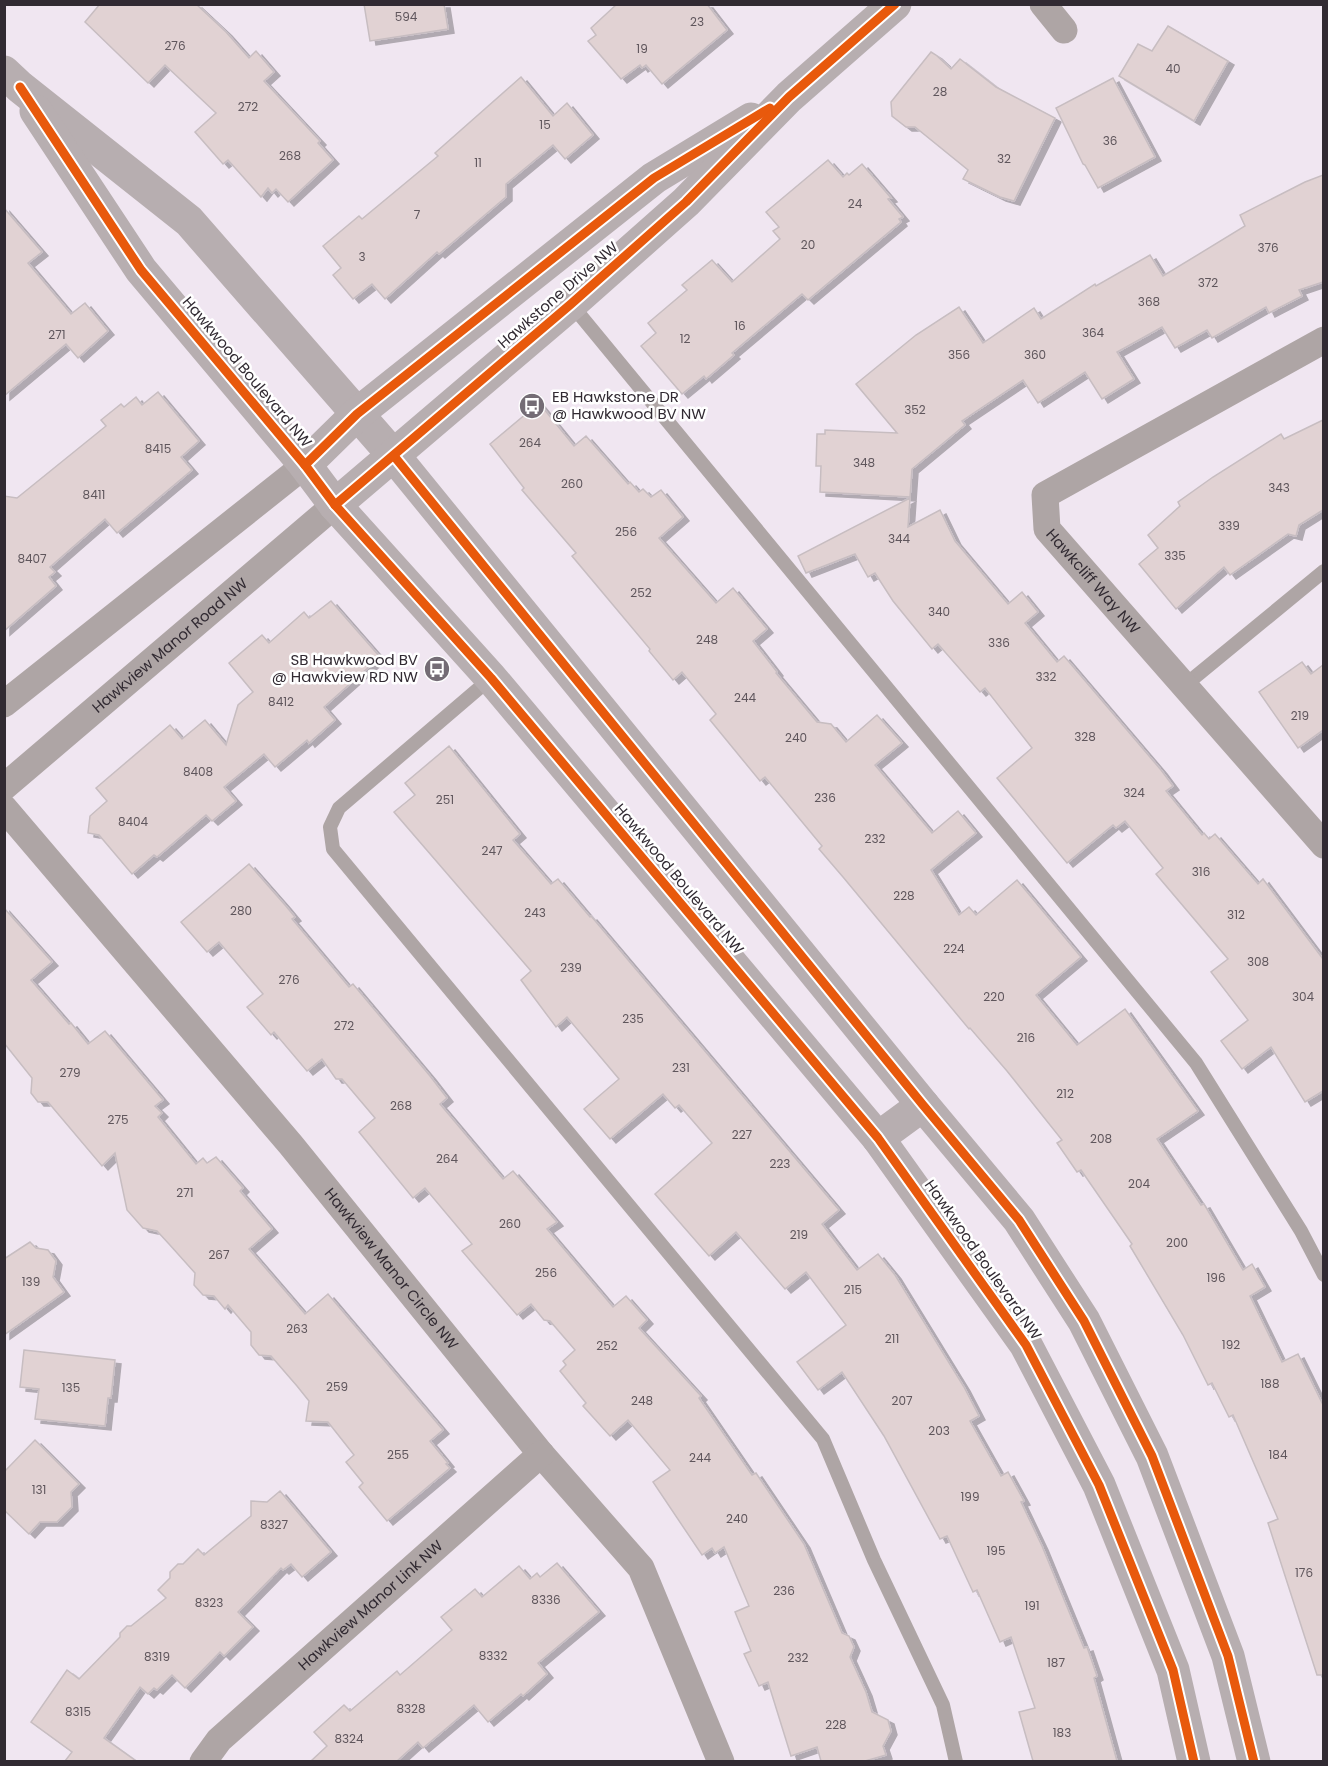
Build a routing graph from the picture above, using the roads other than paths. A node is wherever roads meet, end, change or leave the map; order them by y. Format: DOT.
graph roads {
  1 [pos="895,4"];
  2 [pos="1043,4"];
  3 [pos="1064,30"];
  4 [pos="12,80"];
  5 [pos="789,97"];
  6 [pos="571,304"];
  7 [pos="1323,340"];
  8 [pos="357,414"];
  9 [pos="394,456"];
  10 [pos="305,465"];
  11 [pos="335,505"];
  12 [pos="1323,571"];
  13 [pos="491,678"];
  14 [pos="1184,686"];
  15 [pos="4,705"];
  16 [pos="4,788"];
  17 [pos="4,808"];
  18 [pos="1323,845"];
  19 [pos="923,1105"];
  20 [pos="878,1138"];
  21 [pos="1323,1275"];
  22 [pos="541,1454"];
  23 [pos="203,1761"];
  24 [pos="721,1761"];
  25 [pos="956,1761"];
  26 [pos="1194,1761"];
  27 [pos="1254,1761"];
  1 -- 5 [label="street, Hawkstone Drive NW"];
  2 -- 3 [label="street"];
  4 -- 8 [label="street, Hawkwood Boulevard NW"];
  4 -- 10 [label="street, Hawkwood Boulevard NW"];
  5 -- 6 [label="street, Hawkstone Drive NW"];
  5 -- 8 [label="street, Hawkstone Drive NW"];
  6 -- 9 [label="street, Hawkstone Drive NW"];
  6 -- 21 [label="lane"];
  7 -- 14 [label="street, Hawkcliff Way NW"];
  8 -- 9 [label="street, Hawkwood Boulevard NW"];
  8 -- 10 [label="street, Hawkstone Drive NW"];
  9 -- 11 [label="street, Hawkstone Drive NW"];
  9 -- 19 [label="street, Hawkwood Boulevard NW"];
  10 -- 11 [label="street, Hawkwood Boulevard NW"];
  10 -- 15 [label="street"];
  11 -- 13 [label="street, Hawkwood Boulevard NW"];
  11 -- 16 [label="street, Hawkview Manor Road NW"];
  12 -- 14 [label="lane"];
  13 -- 20 [label="street, Hawkwood Boulevard NW"];
  13 -- 25 [label="lane"];
  14 -- 18 [label="street, Hawkcliff Way NW"];
  17 -- 22 [label="street, Hawkview Manor Circle NW"];
  19 -- 20 [label="street"];
  19 -- 27 [label="street, Hawkwood Boulevard NW"];
  20 -- 26 [label="street, Hawkwood Boulevard NW"];
  22 -- 23 [label="street, Hawkview Manor Link NW"];
  22 -- 24 [label="street, Hawkview Manor Circle NW"];
}
